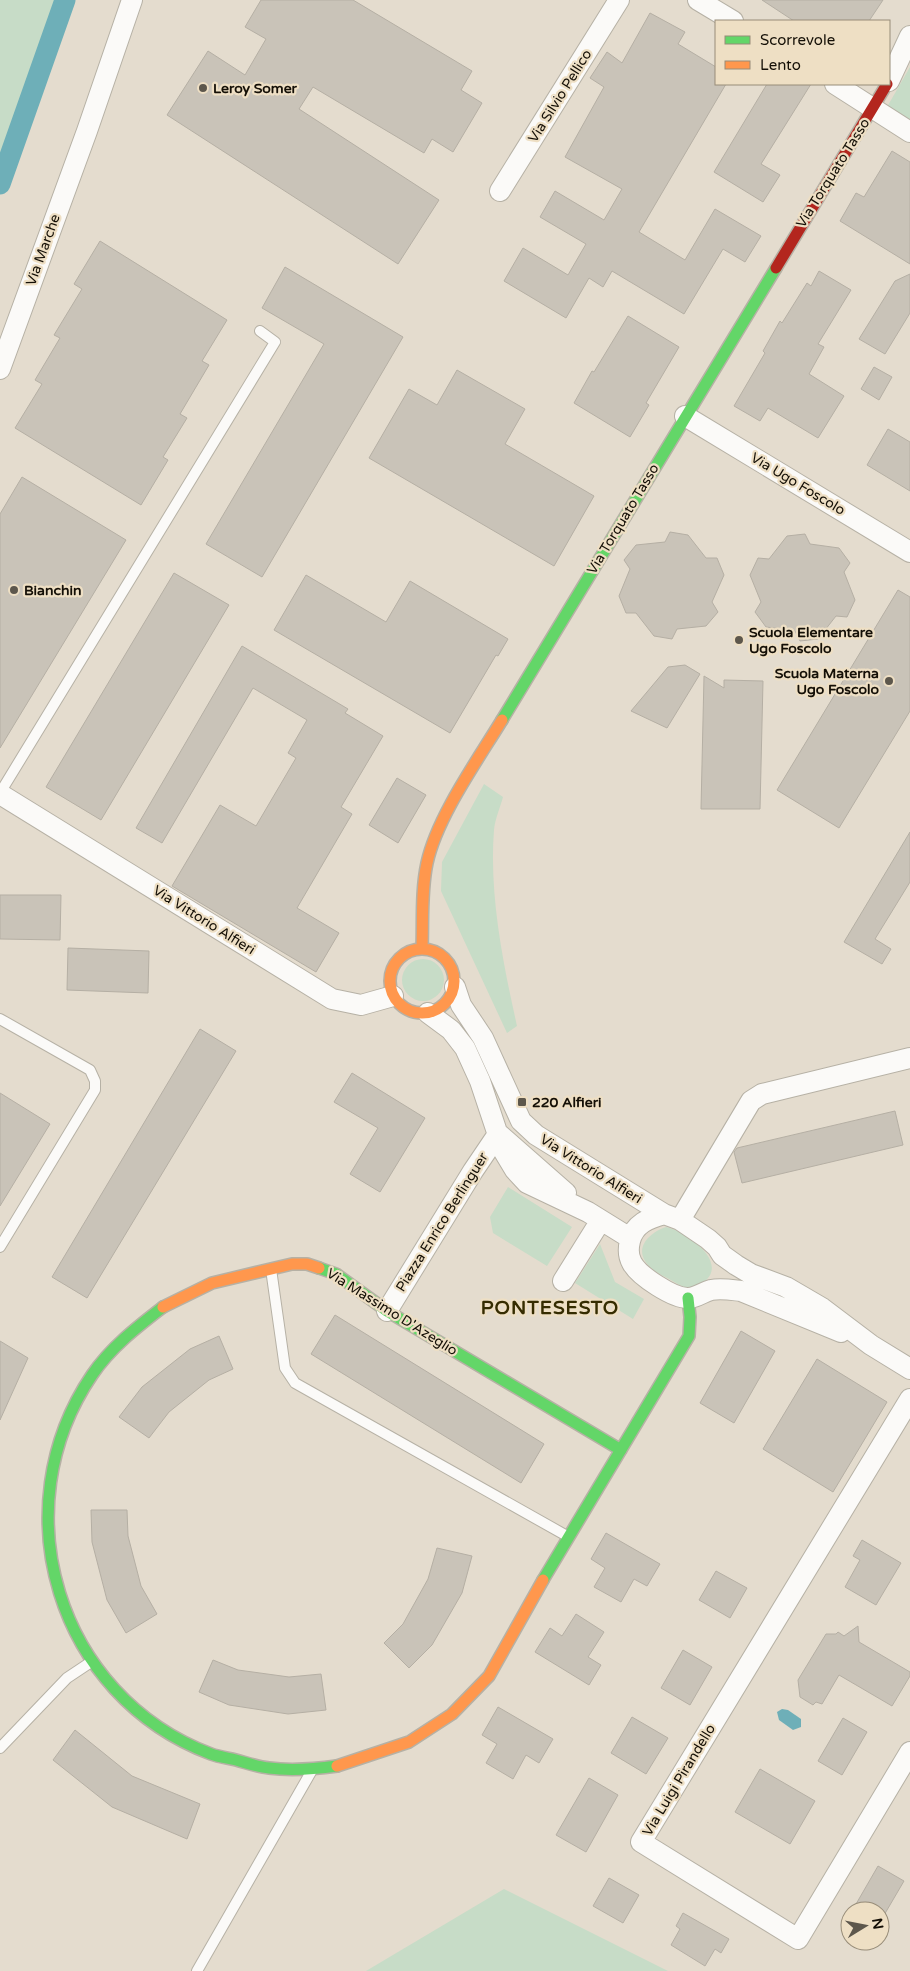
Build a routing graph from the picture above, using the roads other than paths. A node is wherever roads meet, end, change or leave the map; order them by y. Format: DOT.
graph roads {
  1 [pos="132,0"];
  2 [pos="619,0"];
  3 [pos="698,0"];
  4 [pos="730,20"];
  5 [pos="910,36"];
  6 [pos="890,78"];
  7 [pos="837,85"];
  8 [pos="886,85"];
  9 [pos="874,108"];
  10 [pos="910,132"];
  11 [pos="500,191"];
  12 [pos="260,331"];
  13 [pos="0,369"];
  14 [pos="685,416"];
  15 [pos="910,552"];
  16 [pos="0,794"];
  17 [pos="422,948"];
  18 [pos="455,987"];
  19 [pos="394,996"];
  20 [pos="428,1013"];
  21 [pos="0,1019"];
  22 [pos="910,1058"];
  23 [pos="498,1134"];
  24 [pos="594,1216"];
  25 [pos="672,1217"];
  26 [pos="630,1238"];
  27 [pos="0,1247"];
  28 [pos="722,1255"];
  29 [pos="271,1269"];
  30 [pos="563,1281"];
  31 [pos="710,1290"];
  32 [pos="688,1298"];
  33 [pos="387,1311"];
  34 [pos="871,1345"];
  35 [pos="910,1369"];
  36 [pos="910,1399"];
  37 [pos="620,1450"];
  38 [pos="568,1536"];
  39 [pos="92,1662"];
  40 [pos="0,1748"];
  41 [pos="910,1752"];
  42 [pos="312,1769"];
  43 [pos="197,1971"];
  1 -- 13 [label="street, Via Marche"];
  2 -- 11 [label="street, Via Silvio Pellico"];
  3 -- 4 [label="street"];
  5 -- 6 [label="street"];
  7 -- 9 [label="street"];
  8 -- 9 [label="street, Via Torquato Tasso"];
  9 -- 10 [label="street"];
  9 -- 14 [label="street, Via Torquato Tasso"];
  12 -- 16 [label="lane"];
  14 -- 15 [label="street, Via Ugo Foscolo"];
  14 -- 17 [label="street, Via Torquato Tasso"];
  16 -- 19 [label="street, Via Vittorio Alfieri"];
  17 -- 18 [label="street"];
  17 -- 19 [label="street"];
  18 -- 20 [label="street"];
  18 -- 25 [label="street, Via Vittorio Alfieri"];
  19 -- 20 [label="street"];
  20 -- 23 [label="street"];
  21 -- 27 [label="lane"];
  22 -- 25 [label="street"];
  23 -- 24 [label="street"];
  23 -- 33 [label="street, Piazza Enrico Berlinguer"];
  24 -- 26 [label="street"];
  24 -- 30 [label="street"];
  25 -- 26 [label="street, Via Vittorio Alfieri"];
  25 -- 28 [label="street, Via Vittorio Alfieri"];
  26 -- 32 [label="street"];
  28 -- 31 [label="street"];
  28 -- 34 [label="street, Via Vittorio Alfieri"];
  29 -- 33 [label="street, Via Massimo D'Azeglio"];
  29 -- 38 [label="lane"];
  29 -- 39 [label="street, Via Massimo D'Azeglio"];
  31 -- 32 [label="street, Via Vittorio Alfieri"];
  31 -- 34 [label="street, Via Vittorio Alfieri"];
  32 -- 37 [label="street, Via Massimo D'Azeglio"];
  33 -- 37 [label="street, Via Massimo D'Azeglio"];
  34 -- 35 [label="street, Via Vittorio Alfieri"];
  36 -- 41 [label="street, Via Luigi Pirandello"];
  37 -- 38 [label="street, Via Massimo D'Azeglio"];
  38 -- 42 [label="street, Via Massimo D'Azeglio"];
  39 -- 40 [label="lane"];
  39 -- 42 [label="street, Via Massimo D'Azeglio"];
  42 -- 43 [label="lane"];
}
